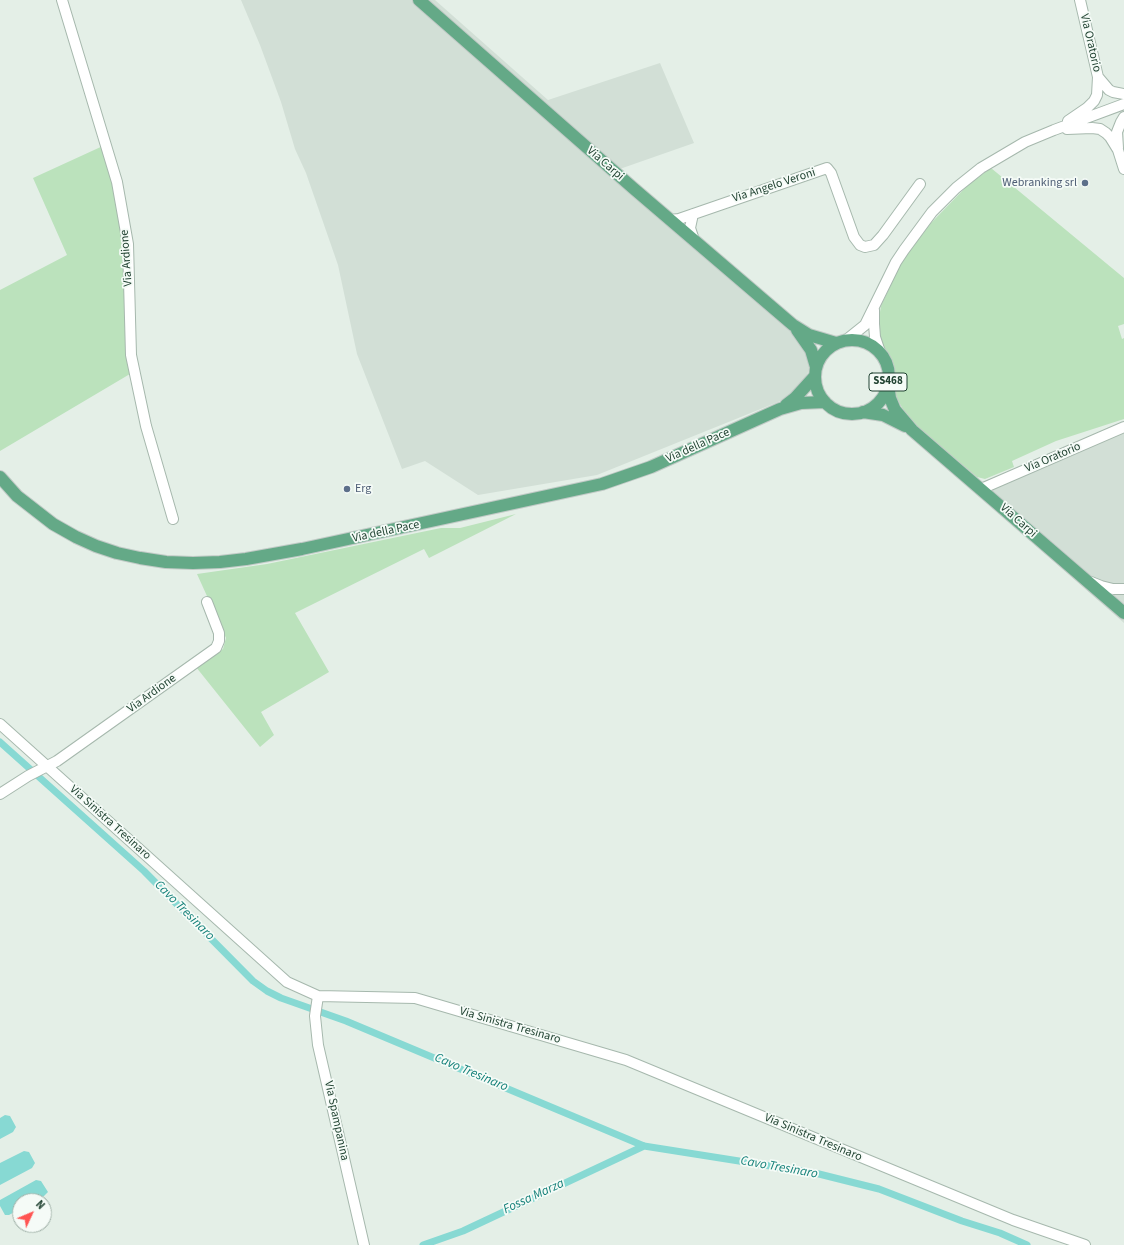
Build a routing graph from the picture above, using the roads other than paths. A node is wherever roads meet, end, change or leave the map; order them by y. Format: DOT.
graph roads {
  1 [pos="62,0"];
  2 [pos="419,0"];
  3 [pos="1080,0"];
  4 [pos="1098,76"];
  5 [pos="1124,94"];
  6 [pos="1124,104"];
  7 [pos="1124,117"];
  8 [pos="1054,130"];
  9 [pos="1118,150"];
  10 [pos="1124,169"];
  11 [pos="920,184"];
  12 [pos="694,214"];
  13 [pos="670,220"];
  14 [pos="694,240"];
  15 [pos="874,307"];
  16 [pos="793,325"];
  17 [pos="841,342"];
  18 [pos="881,355"];
  19 [pos="816,372"];
  20 [pos="888,384"];
  21 [pos="825,402"];
  22 [pos="780,409"];
  23 [pos="863,412"];
  24 [pos="1124,427"];
  25 [pos="912,430"];
  26 [pos="0,477"];
  27 [pos="981,489"];
  28 [pos="173,519"];
  29 [pos="1085,579"];
  30 [pos="1124,590"];
  31 [pos="1124,593"];
  32 [pos="207,602"];
  33 [pos="1122,610"];
  34 [pos="0,724"];
  35 [pos="45,767"];
  36 [pos="0,794"];
  37 [pos="316,1006"];
  38 [pos="364,1245"];
  39 [pos="1085,1245"];
  1 -- 28 [label="street, Via Ardione"];
  2 -- 13 [label="main road, Via Carpi"];
  3 -- 4 [label="street, Via Oratorio"];
  4 -- 5 [label="street, Via Oratorio"];
  4 -- 8 [label="street"];
  6 -- 8 [label="street"];
  7 -- 9 [label="street"];
  8 -- 9 [label="street"];
  8 -- 15 [label="street"];
  9 -- 10 [label="street"];
  11 -- 12 [label="street, Via Angelo Veroni"];
  12 -- 13 [label="street, Via Angelo Veroni"];
  12 -- 14 [label="street"];
  13 -- 14 [label="main road, Via Carpi"];
  14 -- 16 [label="main road, Via Carpi"];
  15 -- 17 [label="street"];
  15 -- 18 [label="street"];
  16 -- 17 [label="main road, Via Carpi"];
  16 -- 19 [label="main road, Via Carpi"];
  17 -- 18 [label="main road, Via Carpi / SS468"];
  17 -- 19 [label="main road"];
  18 -- 20 [label="main road, Via Carpi / SS468"];
  19 -- 21 [label="main road, Via Carpi"];
  19 -- 22 [label="main road, Via della Pace"];
  20 -- 23 [label="main road, SS468"];
  20 -- 25 [label="main road, Via Carpi / SS468"];
  21 -- 22 [label="main road, Via della Pace"];
  21 -- 23 [label="main road, Via Carpi / SS468"];
  22 -- 26 [label="main road, Via della Pace"];
  23 -- 25 [label="main road, Via Carpi / SS468"];
  24 -- 27 [label="street, Via Oratorio"];
  25 -- 27 [label="main road, Via Carpi / SS468"];
  27 -- 29 [label="main road, Via Carpi / SS468"];
  29 -- 30 [label="street"];
  29 -- 33 [label="main road, Via Carpi / SS468"];
  31 -- 33 [label="street"];
  32 -- 35 [label="street, Via Ardione"];
  34 -- 35 [label="street, Via Sinistra Tresinaro"];
  35 -- 36 [label="street, Via Ardione"];
  35 -- 37 [label="street, Via Sinistra Tresinaro"];
  37 -- 38 [label="street, Via Spampanina"];
  37 -- 39 [label="street, Via Sinistra Tresinaro"];
}
